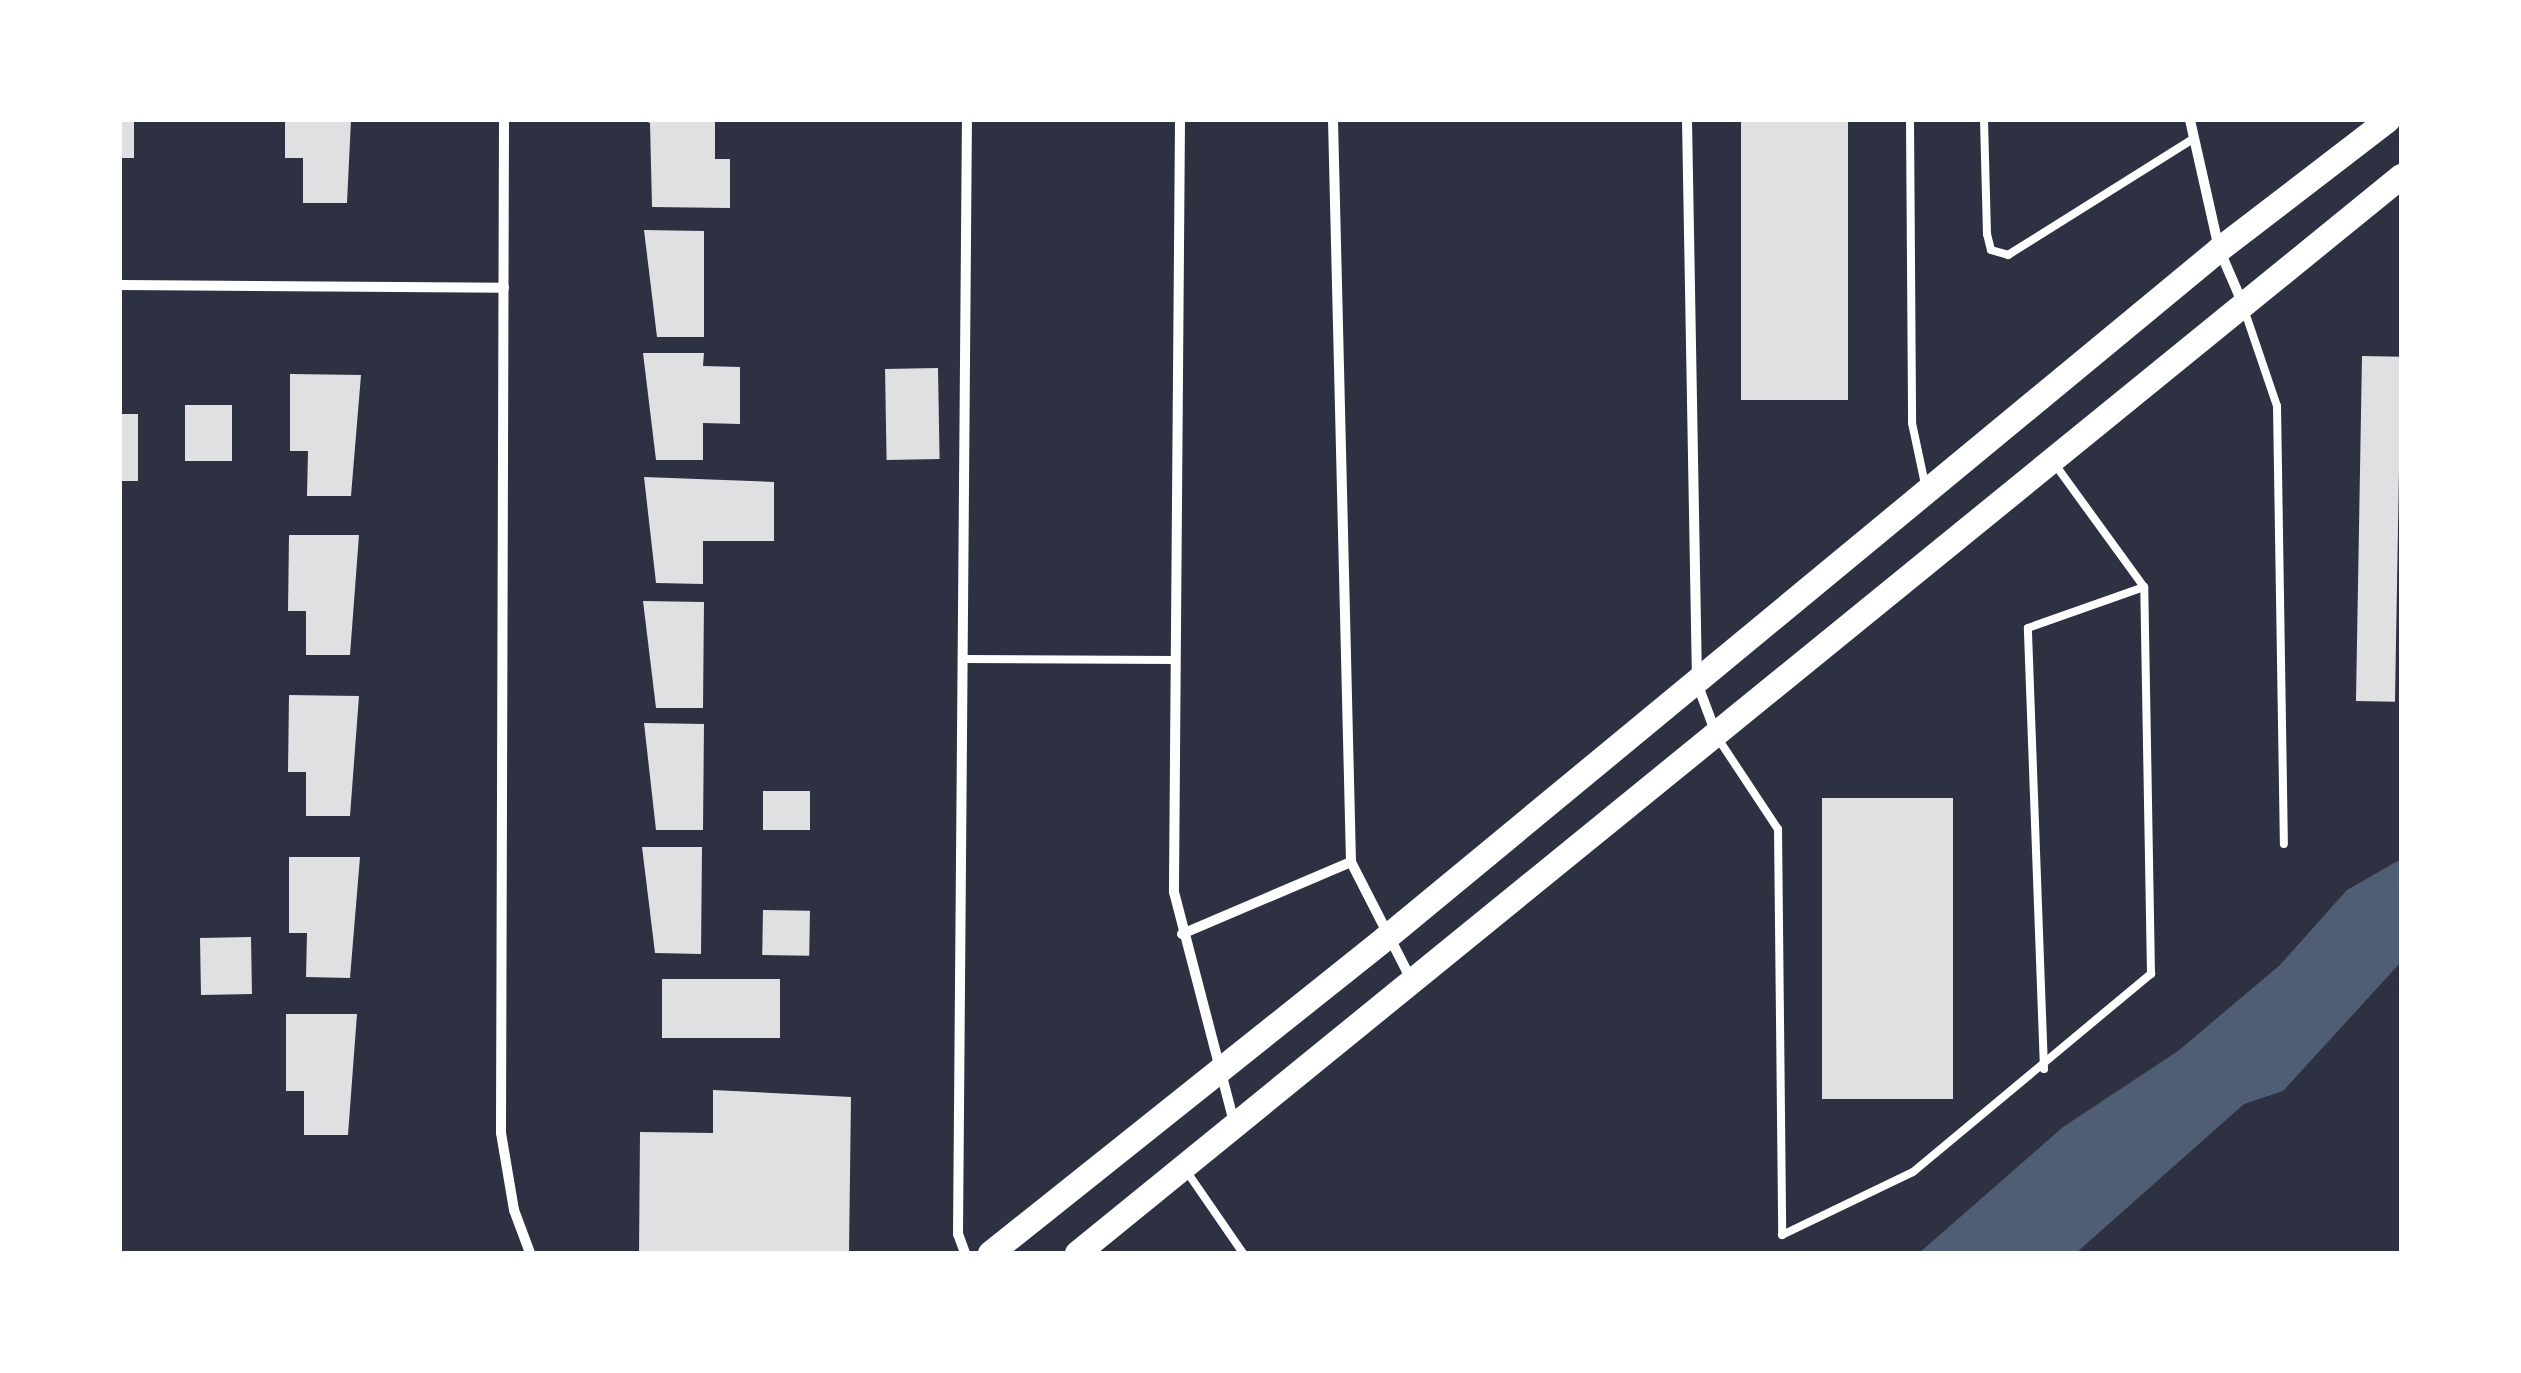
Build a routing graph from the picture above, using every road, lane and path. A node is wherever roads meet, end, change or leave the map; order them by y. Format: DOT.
graph roads {
  1 [pos="504,120"];
  2 [pos="967,120"];
  3 [pos="1180,120"];
  4 [pos="1333,120"];
  5 [pos="1687,120"];
  6 [pos="1910,120"];
  7 [pos="1984,120"];
  8 [pos="2190,120"];
  9 [pos="2388,120"];
  10 [pos="2190,141"];
  11 [pos="2401,176"];
  12 [pos="2218,250"];
  13 [pos="120,285"];
  14 [pos="504,288"];
  15 [pos="2242,303"];
  16 [pos="2052,459"];
  17 [pos="1926,494"];
  18 [pos="2144,587"];
  19 [pos="962,659"];
  20 [pos="1176,660"];
  21 [pos="1697,683"];
  22 [pos="1717,736"];
  23 [pos="2284,844"];
  24 [pos="1352,862"];
  25 [pos="1182,934"];
  26 [pos="1385,938"];
  27 [pos="1414,984"];
  28 [pos="2044,1069"];
  29 [pos="1220,1073"];
  30 [pos="1234,1124"];
  31 [pos="1183,1165"];
  32 [pos="530,1253"];
  33 [pos="965,1253"];
  34 [pos="990,1253"];
  35 [pos="1078,1253"];
  36 [pos="1243,1253"];
  1 -- 14 [label="street"];
  2 -- 19 [label="street"];
  3 -- 20 [label="street"];
  4 -- 24 [label="street"];
  5 -- 21 [label="street"];
  6 -- 17 [label="lane"];
  7 -- 10 [label="lane"];
  8 -- 10 [label="street"];
  9 -- 12 [label="main road"];
  10 -- 12 [label="street"];
  11 -- 15 [label="main road"];
  12 -- 15 [label="street"];
  12 -- 17 [label="main road"];
  13 -- 14 [label="street"];
  14 -- 32 [label="street"];
  15 -- 16 [label="main road"];
  15 -- 23 [label="lane"];
  16 -- 18 [label="lane"];
  16 -- 22 [label="main road"];
  17 -- 21 [label="main road"];
  18 -- 28 [label="lane"];
  18 -- 28 [label="lane"];
  19 -- 20 [label="lane"];
  19 -- 33 [label="street"];
  20 -- 25 [label="street"];
  21 -- 22 [label="street"];
  21 -- 26 [label="main road"];
  22 -- 27 [label="main road"];
  22 -- 28 [label="lane"];
  24 -- 25 [label="street"];
  24 -- 26 [label="street"];
  25 -- 29 [label="street"];
  26 -- 27 [label="street"];
  26 -- 29 [label="main road"];
  27 -- 30 [label="main road"];
  29 -- 30 [label="street"];
  29 -- 34 [label="main road"];
  30 -- 31 [label="main road"];
  31 -- 35 [label="main road"];
  31 -- 36 [label="lane"];
}
